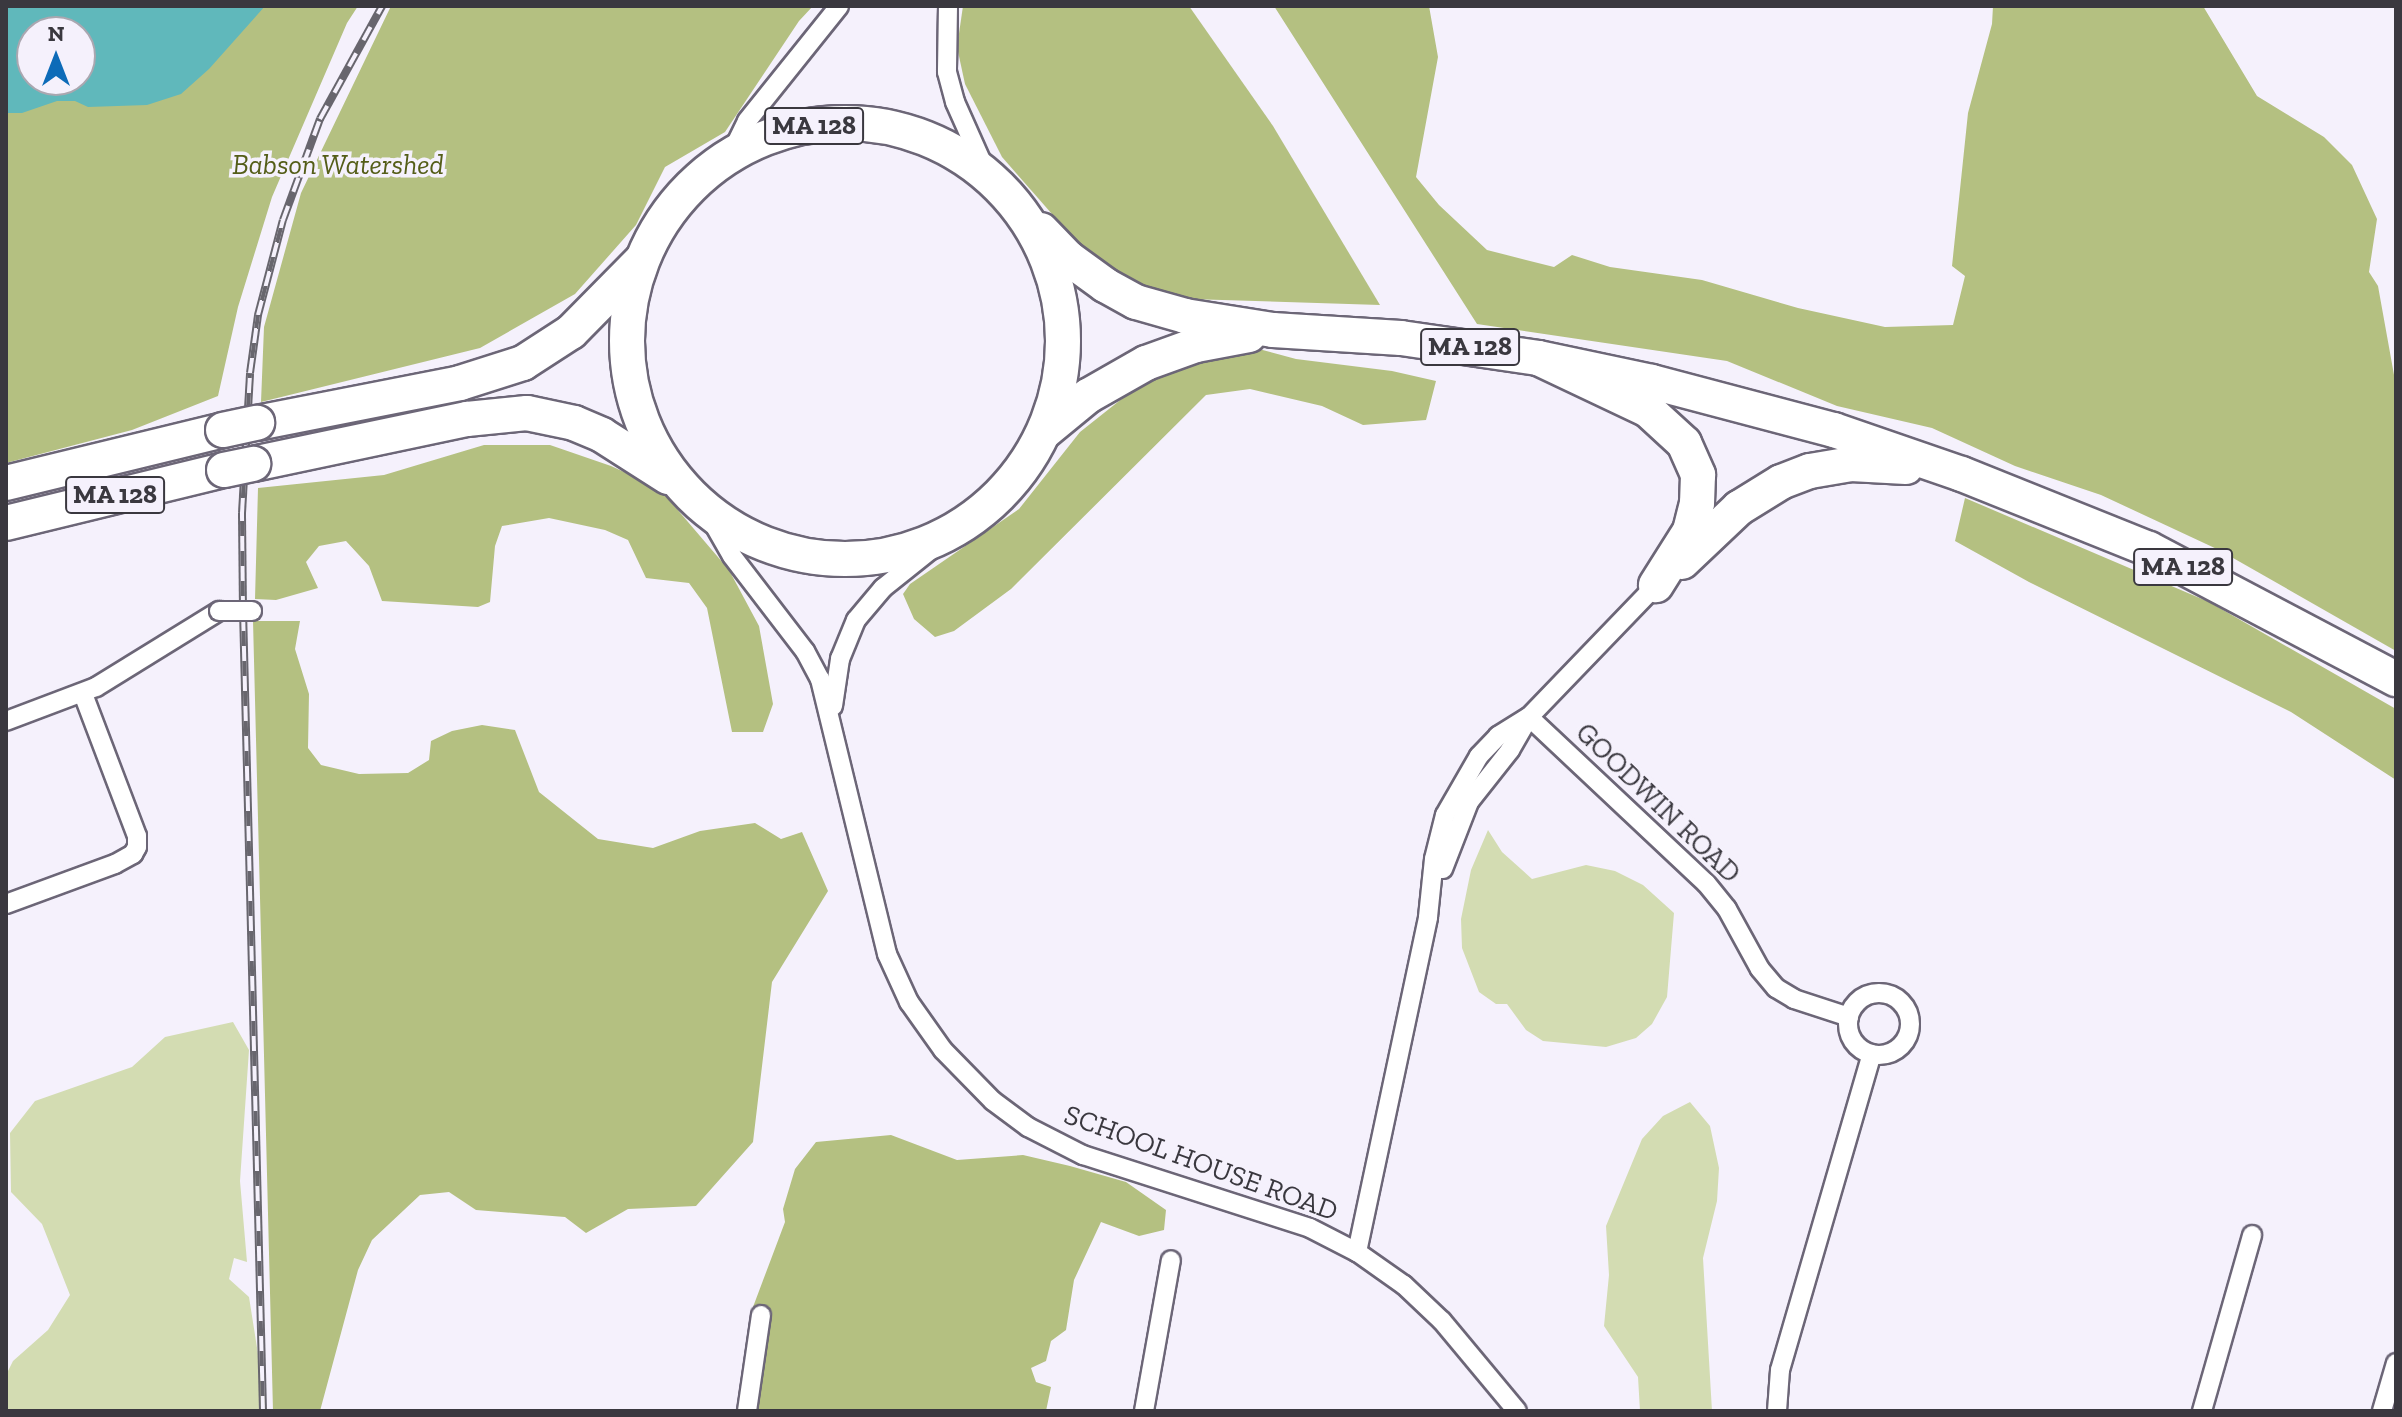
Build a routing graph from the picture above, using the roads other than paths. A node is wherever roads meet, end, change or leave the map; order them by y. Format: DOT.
graph roads {
  1 [pos="839,6"];
  2 [pos="948,6"];
  3 [pos="732,152"];
  4 [pos="988,176"];
  5 [pos="1018,207"];
  6 [pos="642,261"];
  7 [pos="1273,330"];
  8 [pos="1538,358"];
  9 [pos="1042,434"];
  10 [pos="1962,474"];
  11 [pos="6,483"];
  12 [pos="692,496"];
  13 [pos="6,523"];
  14 [pos="962,525"];
  15 [pos="1656,585"];
  16 [pos="252,611"];
  17 [pos="2396,679"];
  18 [pos="83,694"];
  19 [pos="831,717"];
  20 [pos="1529,717"];
  21 [pos="6,721"];
  22 [pos="6,904"];
  23 [pos="1849,1017"];
  24 [pos="1872,1054"];
  25 [pos="2252,1235"];
  26 [pos="1357,1252"];
  27 [pos="1171,1260"];
  28 [pos="761,1315"];
  29 [pos="2396,1363"];
  30 [pos="747,1411"];
  31 [pos="1144,1411"];
  32 [pos="1517,1411"];
  33 [pos="1777,1411"];
  34 [pos="2202,1411"];
  35 [pos="2382,1411"];
  1 -- 3 [label="street"];
  2 -- 4 [label="street"];
  3 -- 4 [label="highway, MA 128"];
  3 -- 6 [label="highway, MA 128"];
  4 -- 5 [label="highway, MA 128"];
  5 -- 7 [label="highway, MA 128"];
  5 -- 9 [label="highway"];
  6 -- 11 [label="highway, MA 128, bridge"];
  6 -- 12 [label="highway"];
  7 -- 8 [label="highway, MA 128"];
  7 -- 9 [label="highway, MA 128"];
  8 -- 10 [label="highway, MA 128"];
  8 -- 15 [label="highway"];
  9 -- 14 [label="highway, MA 128"];
  10 -- 15 [label="highway"];
  10 -- 17 [label="highway, MA 128"];
  12 -- 13 [label="highway, MA 128"];
  12 -- 14 [label="highway, MA 128"];
  12 -- 19 [label="street, SCHOOL HOUSE ROAD"];
  14 -- 19 [label="street, SCHOOL HOUSE ROAD"];
  15 -- 20 [label="street"];
  16 -- 18 [label="street, bridge"];
  18 -- 21 [label="street"];
  18 -- 22 [label="street"];
  19 -- 26 [label="street, SCHOOL HOUSE ROAD"];
  20 -- 23 [label="street, GOODWIN ROAD"];
  20 -- 26 [label="street"];
  23 -- 24 [label="street"];
  23 -- 24 [label="street"];
  24 -- 33 [label="street"];
  25 -- 34 [label="street"];
  26 -- 32 [label="street, SCHOOL HOUSE ROAD"];
  27 -- 31 [label="street"];
  28 -- 30 [label="street"];
  29 -- 35 [label="street"];
}
